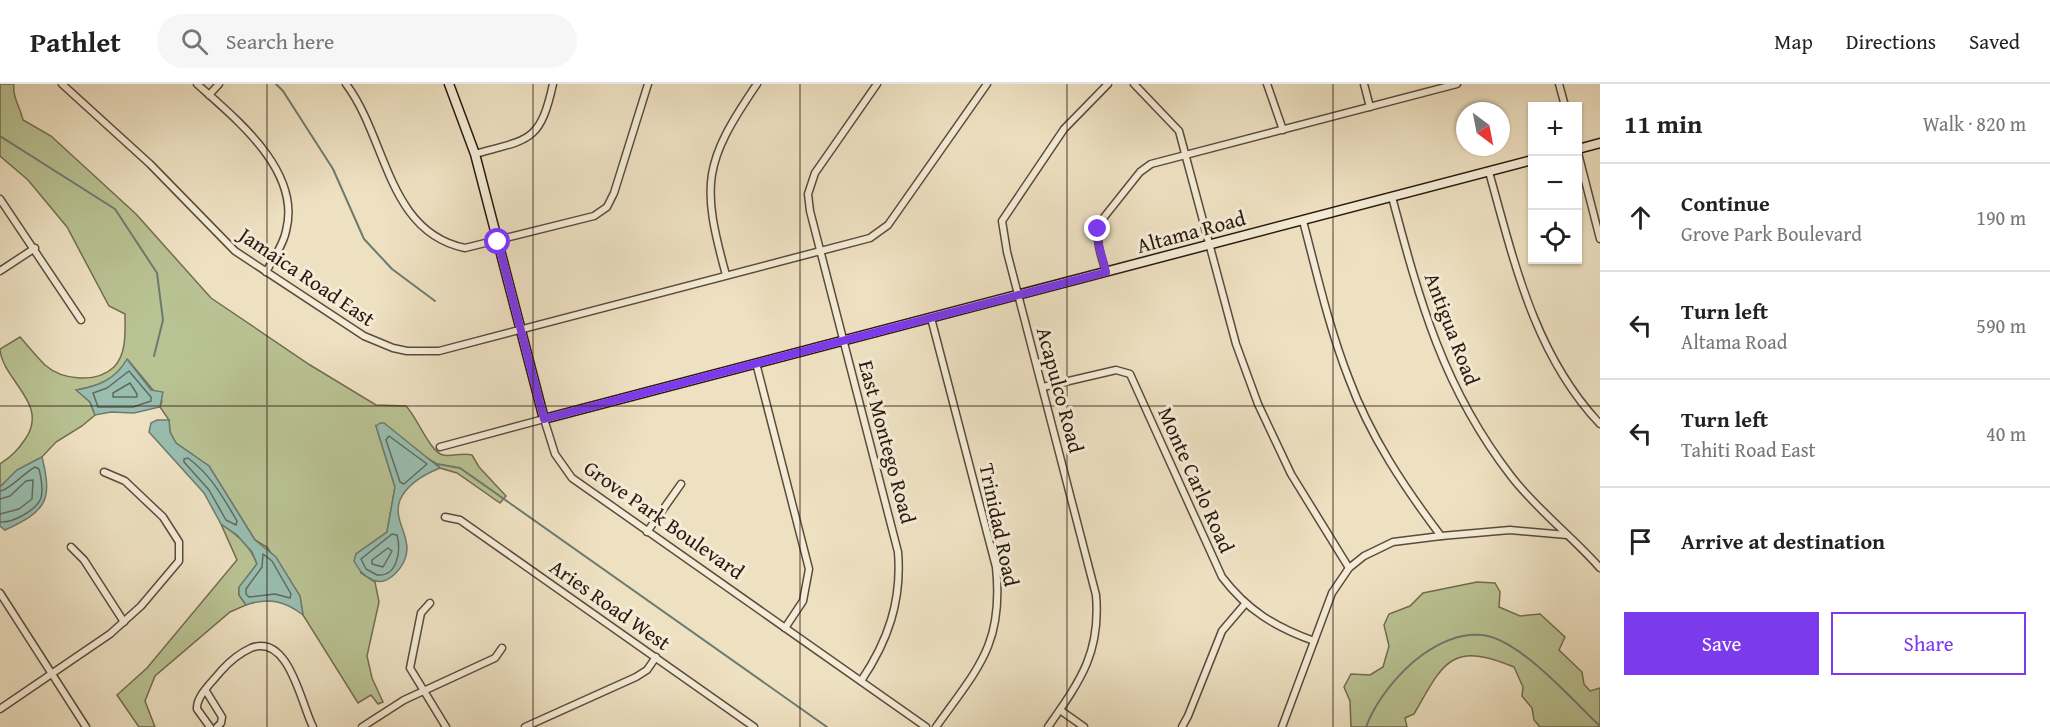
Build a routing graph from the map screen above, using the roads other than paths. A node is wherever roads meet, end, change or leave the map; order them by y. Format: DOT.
graph roads {
  1 [pos="62,84"];
  2 [pos="197,84"];
  3 [pos="219,84"];
  4 [pos="346,84"];
  5 [pos="449,84"];
  6 [pos="553,84"];
  7 [pos="648,84"];
  8 [pos="758,84"];
  9 [pos="877,84"];
  10 [pos="987,84"];
  11 [pos="1108,84"];
  12 [pos="1134,84"];
  13 [pos="1267,84"];
  14 [pos="1364,84"];
  15 [pos="1457,84"];
  16 [pos="1559,84"];
  17 [pos="209,95"];
  18 [pos="1564,102"];
  19 [pos="1370,107"];
  20 [pos="1282,129"];
  21 [pos="1600,143"];
  22 [pos="1582,150"];
  23 [pos="475,154"];
  24 [pos="1186,154"];
  25 [pos="1579,156"];
  26 [pos="1528,161"];
  27 [pos="1489,171"];
  28 [pos="1392,197"];
  29 [pos="0,199"];
  30 [pos="1303,221"];
  31 [pos="1600,239"];
  32 [pos="498,242"];
  33 [pos="1210,245"];
  34 [pos="35,248"];
  35 [pos="820,250"];
  36 [pos="0,271"];
  37 [pos="266,272"];
  38 [pos="1106,272"];
  39 [pos="726,275"];
  40 [pos="1018,295"];
  41 [pos="931,318"];
  42 [pos="81,320"];
  43 [pos="521,330"];
  44 [pos="844,341"];
  45 [pos="756,363"];
  46 [pos="1043,387"];
  47 [pos="544,419"];
  48 [pos="1600,424"];
  49 [pos="440,447"];
  50 [pos="104,472"];
  51 [pos="681,484"];
  52 [pos="445,517"];
  53 [pos="647,532"];
  54 [pos="1567,535"];
  55 [pos="1441,536"];
  56 [pos="71,547"];
  57 [pos="1349,568"];
  58 [pos="1600,568"];
  59 [pos="0,593"];
  60 [pos="430,603"];
  61 [pos="1245,604"];
  62 [pos="124,622"];
  63 [pos="785,628"];
  64 [pos="1314,641"];
  65 [pos="502,648"];
  66 [pos="656,657"];
  67 [pos="52,674"];
  68 [pos="861,681"];
  69 [pos="206,691"];
  70 [pos="423,691"];
  71 [pos="0,709"];
  72 [pos="1060,710"];
  73 [pos="86,727"];
  74 [pos="210,727"];
  75 [pos="217,727"];
  76 [pos="313,727"];
  77 [pos="362,727"];
  78 [pos="446,727"];
  79 [pos="525,727"];
  80 [pos="754,727"];
  81 [pos="926,727"];
  82 [pos="936,727"];
  83 [pos="1048,727"];
  84 [pos="1084,727"];
  85 [pos="1182,727"];
  86 [pos="1282,727"];
  1 -- 37 [label="street, Jamaica Road East"];
  2 -- 17 [label="street"];
  3 -- 17 [label="street"];
  4 -- 32 [label="street"];
  5 -- 23 [label="street, Grove Park Boulevard"];
  6 -- 23 [label="street"];
  7 -- 32 [label="street"];
  8 -- 39 [label="street"];
  9 -- 35 [label="street, East Montego Road"];
  10 -- 35 [label="street, Jamaica Road East"];
  11 -- 40 [label="street, Acapulco Road"];
  12 -- 24 [label="street"];
  13 -- 20 [label="street"];
  14 -- 19 [label="street"];
  15 -- 19 [label="street"];
  16 -- 18 [label="street"];
  17 -- 37 [label="street"];
  19 -- 20 [label="street"];
  20 -- 24 [label="street"];
  21 -- 22 [label="street"];
  23 -- 32 [label="street, Grove Park Boulevard"];
  24 -- 33 [label="street"];
  24 -- 38 [label="street"];
  25 -- 31 [label="street"];
  26 -- 27 [label="street, Altama Road"];
  27 -- 28 [label="street, Altama Road"];
  27 -- 48 [label="street"];
  28 -- 30 [label="street, Altama Road"];
  28 -- 54 [label="street, Antigua Road"];
  29 -- 34 [label="street"];
  30 -- 33 [label="street, Altama Road"];
  30 -- 55 [label="street"];
  32 -- 43 [label="street, Grove Park Boulevard"];
  33 -- 38 [label="street, Altama Road"];
  33 -- 57 [label="street"];
  34 -- 36 [label="street"];
  34 -- 42 [label="street"];
  35 -- 39 [label="street, Jamaica Road East"];
  35 -- 44 [label="street, East Montego Road"];
  37 -- 43 [label="street, Jamaica Road East"];
  38 -- 40 [label="street, Altama Road"];
  39 -- 43 [label="street, Jamaica Road East"];
  40 -- 41 [label="street, Altama Road"];
  40 -- 46 [label="street, Acapulco Road"];
  41 -- 44 [label="street, Altama Road"];
  41 -- 82 [label="street, Trinidad Road"];
  43 -- 47 [label="street, Grove Park Boulevard"];
  44 -- 45 [label="street, Altama Road"];
  44 -- 68 [label="street, East Montego Road"];
  45 -- 47 [label="street, Altama Road"];
  45 -- 63 [label="street"];
  46 -- 61 [label="street, Monte Carlo Road"];
  46 -- 72 [label="street, Acapulco Road"];
  47 -- 49 [label="street, Altama Road"];
  47 -- 53 [label="street, Grove Park Boulevard"];
  50 -- 62 [label="street"];
  51 -- 53 [label="street"];
  52 -- 66 [label="street, Aries Road West"];
  53 -- 63 [label="street, Grove Park Boulevard"];
  54 -- 55 [label="street"];
  54 -- 58 [label="street, Antigua Road"];
  55 -- 57 [label="street"];
  56 -- 62 [label="street"];
  57 -- 64 [label="street"];
  59 -- 67 [label="street"];
  60 -- 70 [label="street"];
  61 -- 64 [label="street, Monte Carlo Road"];
  61 -- 85 [label="street"];
  62 -- 67 [label="street"];
  63 -- 68 [label="street, Grove Park Boulevard"];
  64 -- 86 [label="street"];
  65 -- 70 [label="street"];
  66 -- 79 [label="street"];
  66 -- 80 [label="street, Aries Road West"];
  67 -- 71 [label="street"];
  67 -- 73 [label="street"];
  68 -- 81 [label="street, Grove Park Boulevard"];
  69 -- 74 [label="street"];
  69 -- 75 [label="street"];
  69 -- 76 [label="street"];
  70 -- 77 [label="street"];
  70 -- 78 [label="street"];
  72 -- 83 [label="street, Acapulco Road"];
  72 -- 84 [label="street"];
}
